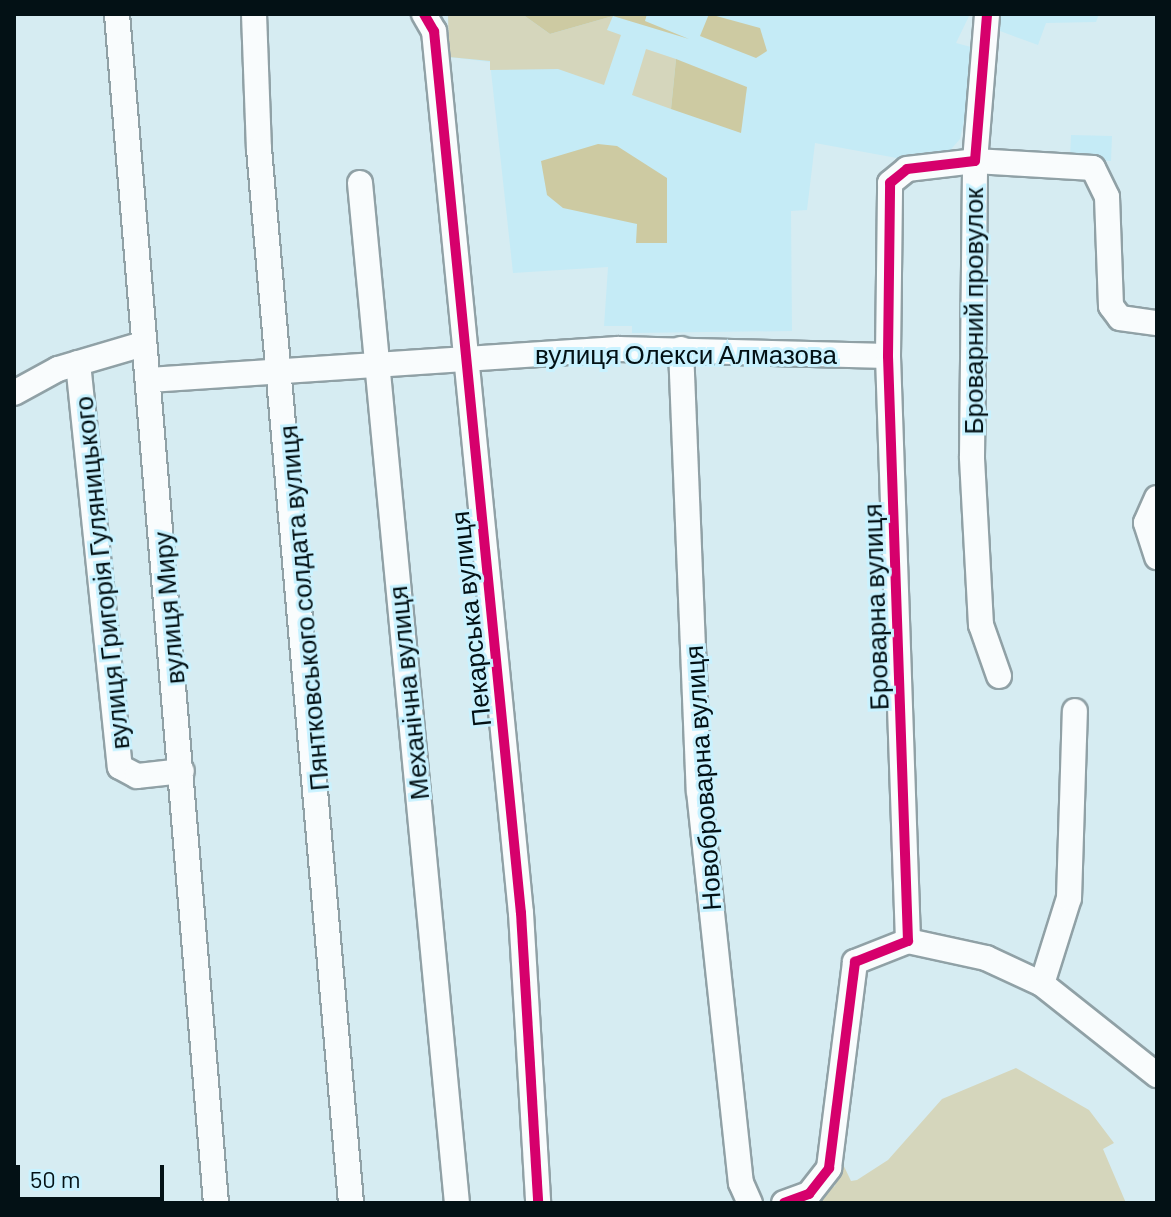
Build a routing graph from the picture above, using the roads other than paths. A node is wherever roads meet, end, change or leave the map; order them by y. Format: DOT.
graph roads {
  1 [pos="117,14"];
  2 [pos="254,14"];
  3 [pos="987,14"];
  4 [pos="429,22"];
  5 [pos="975,161"];
  6 [pos="360,183"];
  7 [pos="1157,323"];
  8 [pos="143,344"];
  9 [pos="681,349"];
  10 [pos="888,356"];
  11 [pos="467,358"];
  12 [pos="78,363"];
  13 [pos="376,365"];
  14 [pos="281,373"];
  15 [pos="149,380"];
  16 [pos="14,393"];
  17 [pos="1157,498"];
  18 [pos="1157,557"];
  19 [pos="999,676"];
  20 [pos="1075,711"];
  21 [pos="182,771"];
  22 [pos="908,941"];
  23 [pos="1042,984"];
  24 [pos="1157,1075"];
  25 [pos="216,1203"];
  26 [pos="351,1203"];
  27 [pos="457,1203"];
  28 [pos="538,1203"];
  29 [pos="750,1203"];
  30 [pos="784,1203"];
  1 -- 8 [label="street, вулиця Миру"];
  2 -- 14 [label="street, Пянтковського солдата вулиця"];
  3 -- 5 [label="street"];
  4 -- 11 [label="street, Пекарська вулиця"];
  5 -- 7 [label="street, Броварний провулок"];
  5 -- 10 [label="street, Броварна вулиця"];
  5 -- 19 [label="street, Броварний провулок"];
  6 -- 13 [label="street, Механічна вулиця"];
  8 -- 12 [label="street"];
  8 -- 15 [label="street, вулиця Миру"];
  9 -- 10 [label="street, вулиця Олекси Алмазова"];
  9 -- 11 [label="street, вулиця Олекси Алмазова"];
  9 -- 29 [label="street, Новоброварна вулиця"];
  10 -- 22 [label="street, Броварна вулиця"];
  11 -- 13 [label="street, вулиця Олекси Алмазова"];
  11 -- 28 [label="street, Пекарська вулиця"];
  12 -- 16 [label="street"];
  12 -- 21 [label="street, вулиця Григорія Гуляницького"];
  13 -- 14 [label="street, вулиця Олекси Алмазова"];
  13 -- 27 [label="street, Механічна вулиця"];
  14 -- 15 [label="street, вулиця Олекси Алмазова"];
  14 -- 26 [label="street, Пянтковського солдата вулиця"];
  15 -- 21 [label="street, вулиця Миру"];
  17 -- 18 [label="street"];
  20 -- 23 [label="street"];
  21 -- 25 [label="street, вулиця Миру"];
  22 -- 23 [label="street"];
  22 -- 30 [label="street"];
  23 -- 24 [label="street"];
}
